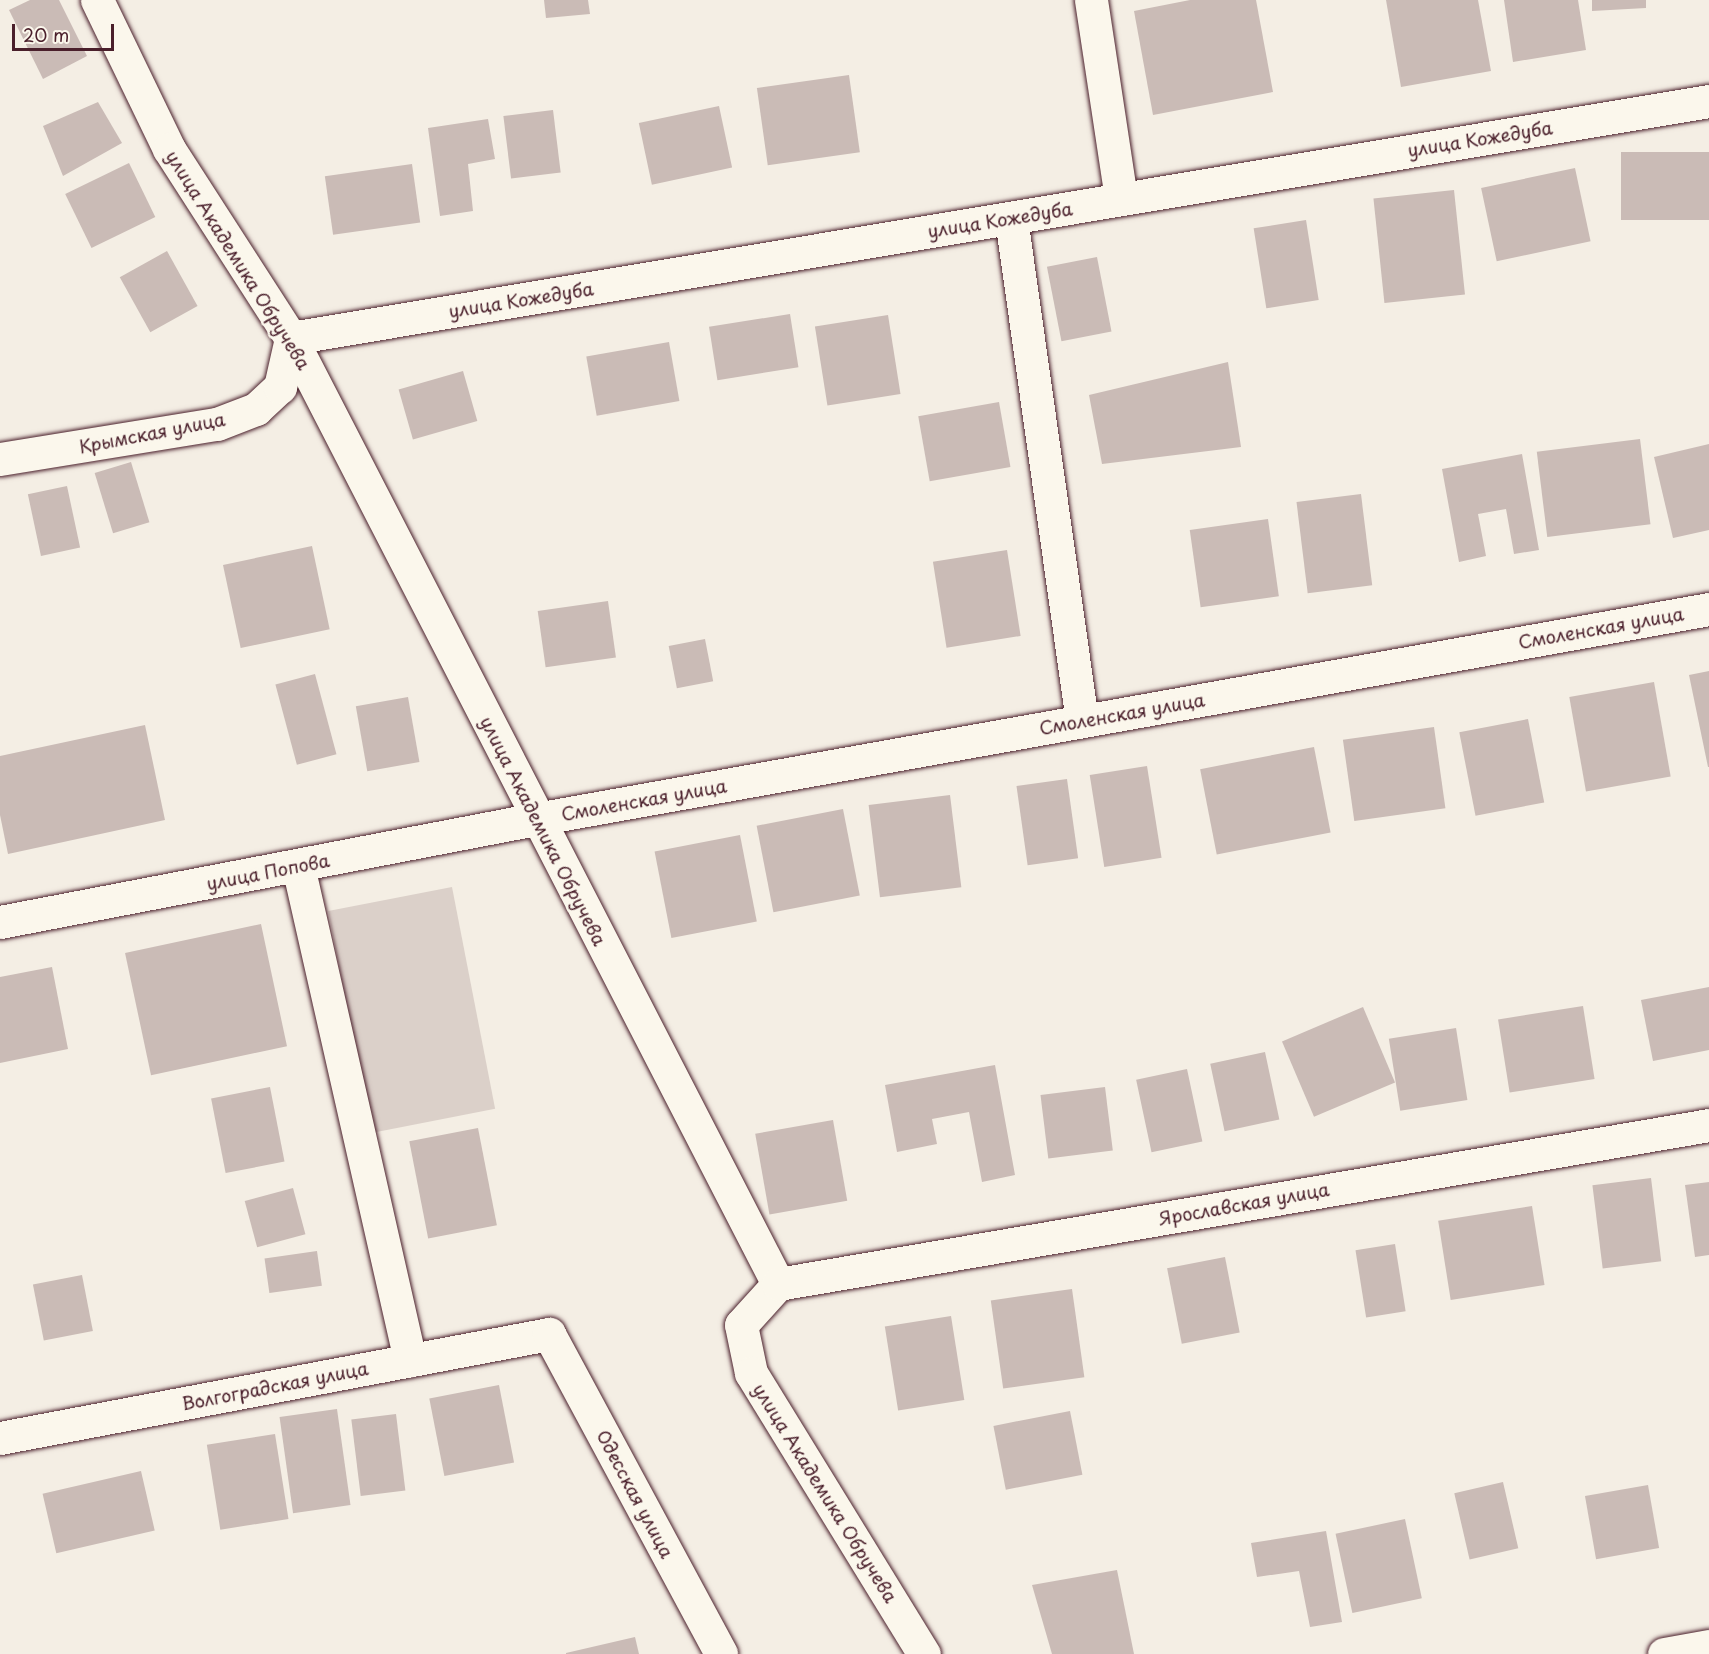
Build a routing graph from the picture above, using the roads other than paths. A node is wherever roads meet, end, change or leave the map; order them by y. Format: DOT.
graph roads {
  1 [pos="97,0"];
  2 [pos="1091,0"];
  3 [pos="1709,101"];
  4 [pos="1121,200"];
  5 [pos="1011,218"];
  6 [pos="291,338"];
  7 [pos="0,459"];
  8 [pos="1709,609"];
  9 [pos="1082,721"];
  10 [pos="536,819"];
  11 [pos="298,866"];
  12 [pos="0,922"];
  13 [pos="1709,1125"];
  14 [pos="778,1284"];
  15 [pos="549,1334"];
  16 [pos="411,1360"];
  17 [pos="0,1438"];
  18 [pos="1709,1646"];
  19 [pos="721,1654"];
  20 [pos="924,1654"];
  21 [pos="1664,1654"];
  1 -- 6 [label="street, улица Академика Обручева"];
  2 -- 4 [label="street"];
  3 -- 4 [label="street, улица Кожедуба"];
  4 -- 5 [label="street, улица Кожедуба"];
  5 -- 6 [label="street, улица Кожедуба"];
  5 -- 9 [label="street"];
  6 -- 7 [label="street, Крымская улица"];
  6 -- 10 [label="street, улица Академика Обручева"];
  8 -- 9 [label="street, Смоленская улица"];
  9 -- 10 [label="street, Смоленская улица"];
  10 -- 11 [label="street, улица Попова"];
  10 -- 14 [label="street, улица Академика Обручева"];
  11 -- 12 [label="street, улица Попова"];
  11 -- 16 [label="street"];
  13 -- 14 [label="street, Ярославская улица"];
  14 -- 20 [label="street, улица Академика Обручева"];
  15 -- 16 [label="street, Волгоградская улица"];
  15 -- 19 [label="street, Одесская улица"];
  16 -- 17 [label="street, Волгоградская улица"];
  18 -- 21 [label="street"];
}
